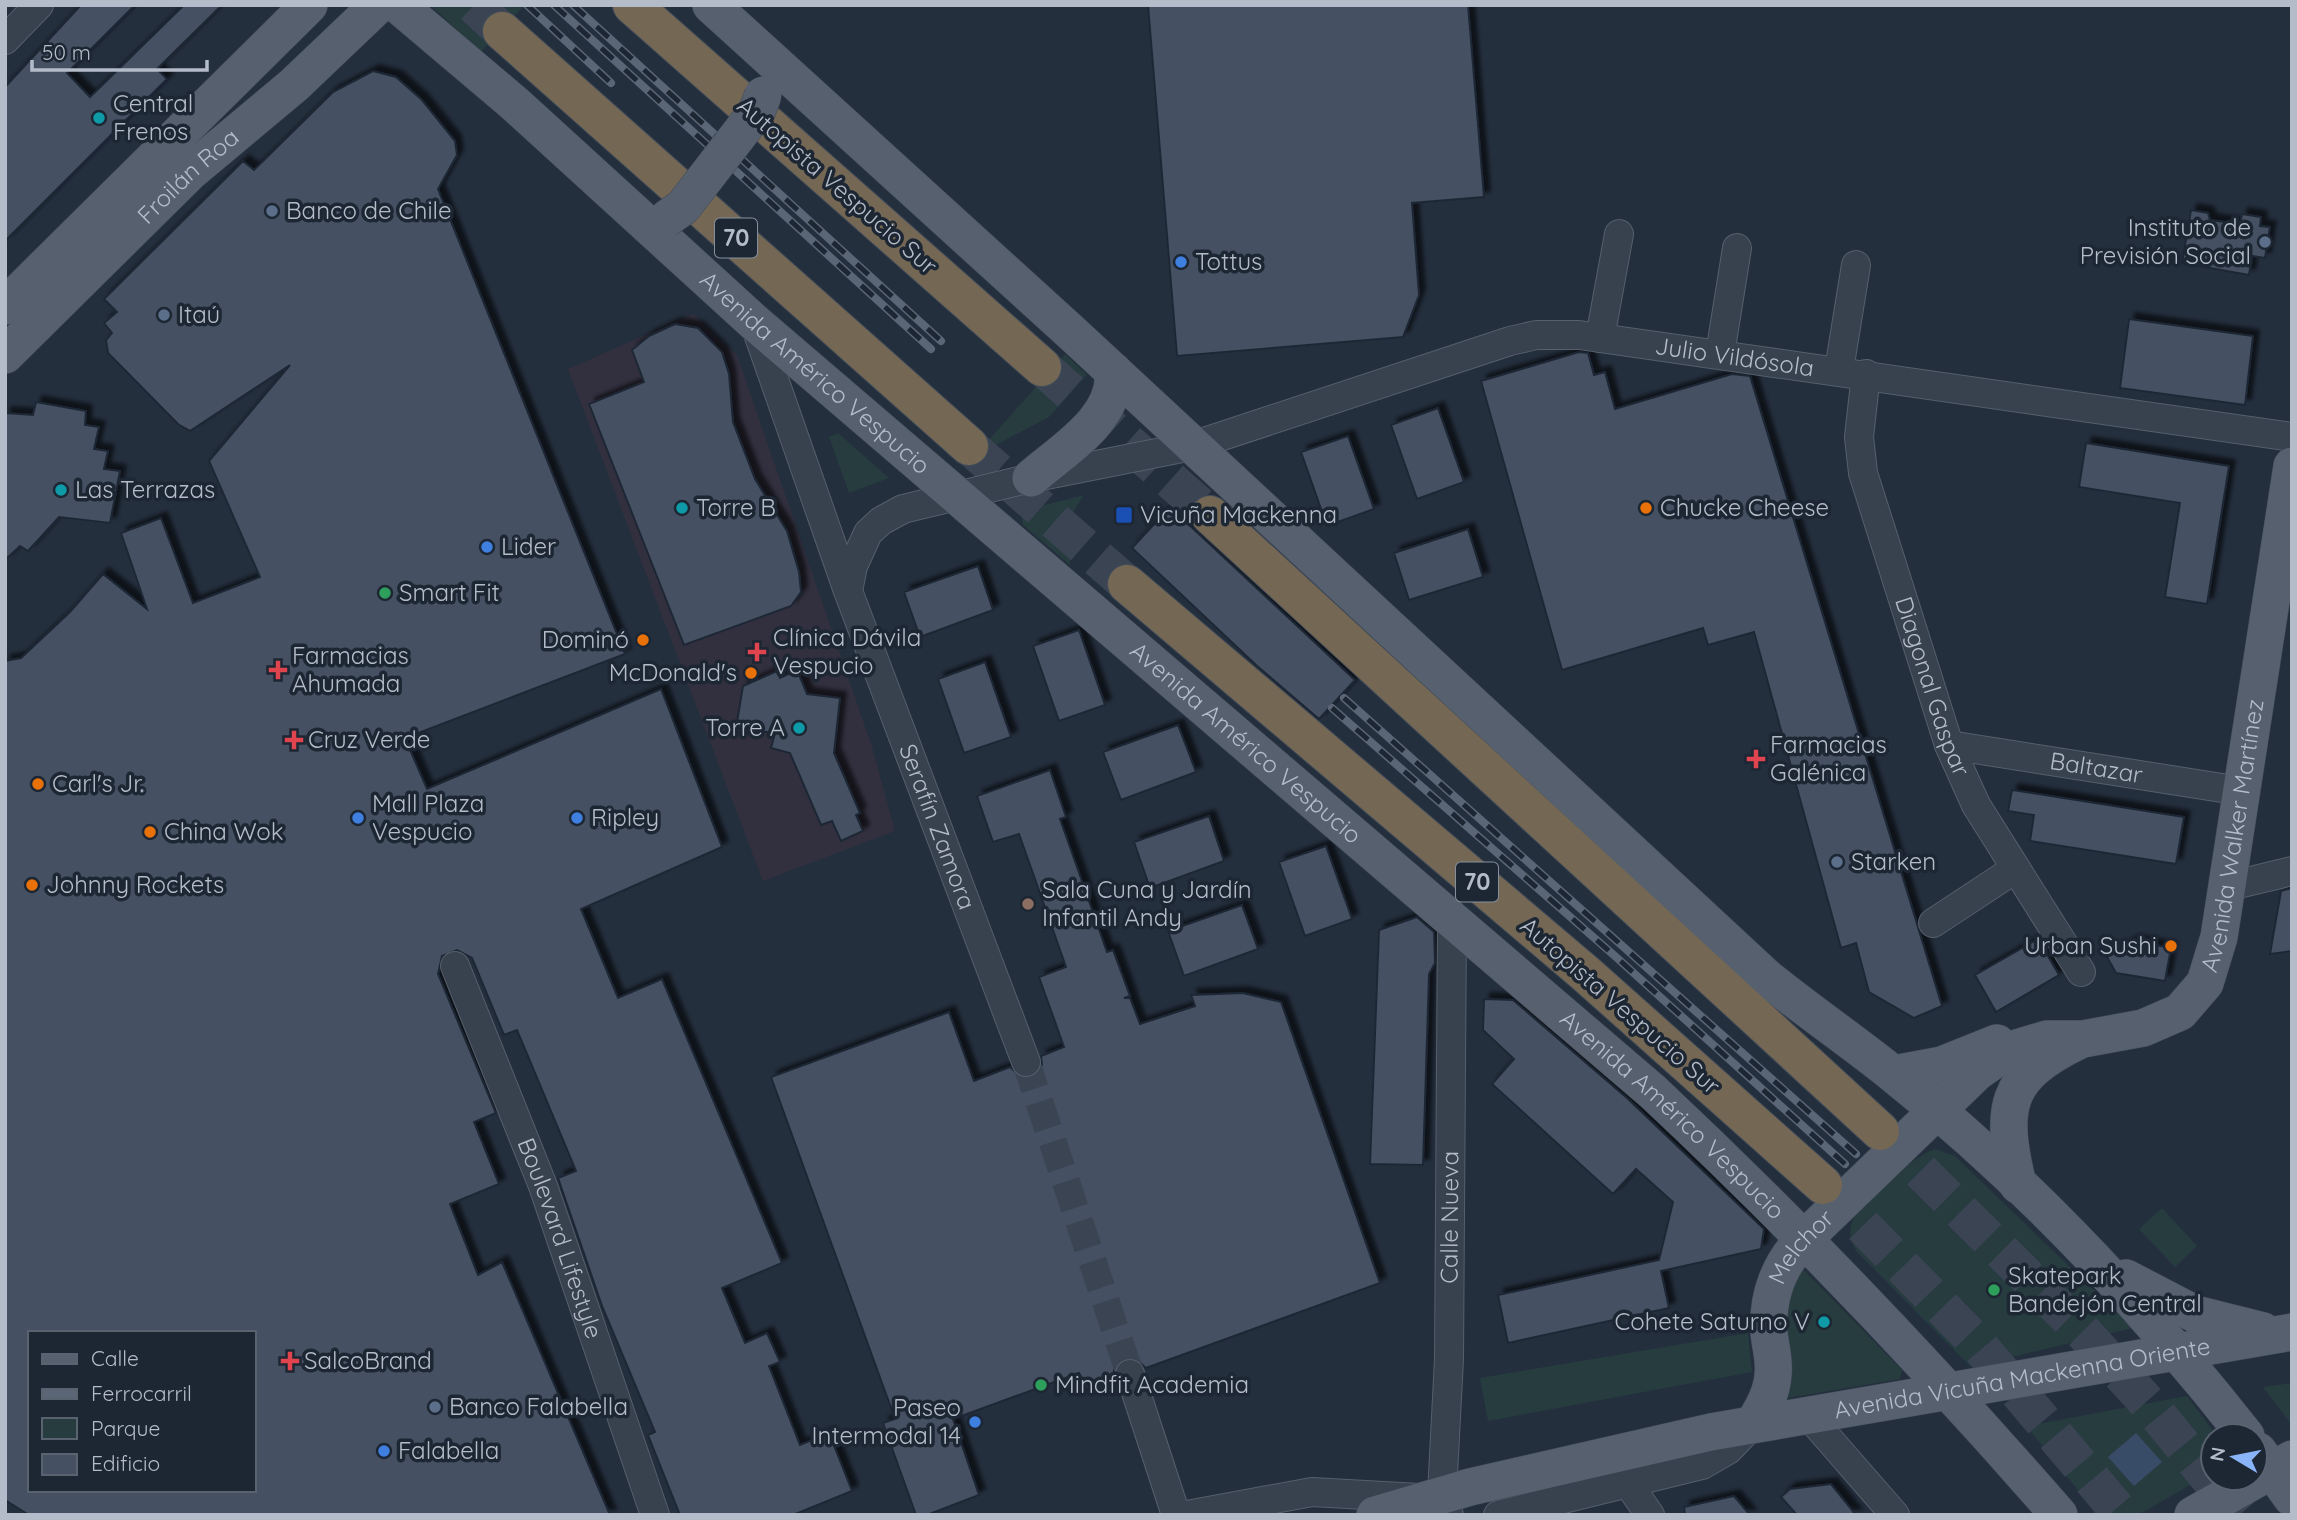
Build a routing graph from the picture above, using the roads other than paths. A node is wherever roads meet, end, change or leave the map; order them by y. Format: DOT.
graph roads {
  1 [pos="39,5"];
  2 [pos="309,5"];
  3 [pos="377,5"];
  4 [pos="398,5"];
  5 [pos="632,5"];
  6 [pos="711,5"];
  7 [pos="502,31"];
  8 [pos="5,40"];
  9 [pos="760,49"];
  10 [pos="657,223"];
  11 [pos="1619,234"];
  12 [pos="1737,248"];
  13 [pos="1856,265"];
  14 [pos="5,306"];
  15 [pos="754,321"];
  16 [pos="1600,338"];
  17 [pos="1720,354"];
  18 [pos="5,355"];
  19 [pos="1042,367"];
  20 [pos="1113,371"];
  21 [pos="1853,372"];
  22 [pos="2292,437"];
  23 [pos="969,446"];
  24 [pos="1192,446"];
  25 [pos="2292,466"];
  26 [pos="1031,478"];
  27 [pos="958,496"];
  28 [pos="2288,510"];
  29 [pos="1210,515"];
  30 [pos="1128,584"];
  31 [pos="848,591"];
  32 [pos="1949,745"];
  33 [pos="2241,791"];
  34 [pos="2015,869"];
  35 [pos="2292,871"];
  36 [pos="2226,887"];
  37 [pos="1452,919"];
  38 [pos="1933,923"];
  39 [pos="455,966"];
  40 [pos="2081,972"];
  41 [pos="2047,1039"];
  42 [pos="2083,1039"];
  43 [pos="1026,1062"];
  44 [pos="1894,1074"];
  45 [pos="1938,1112"];
  46 [pos="1880,1132"];
  47 [pos="1823,1185"];
  48 [pos="2018,1185"];
  49 [pos="1804,1239"];
  50 [pos="2100,1265"];
  51 [pos="2289,1333"];
  52 [pos="2179,1352"];
  53 [pos="1130,1374"];
  54 [pos="1950,1390"];
  55 [pos="1807,1415"];
  56 [pos="2235,1422"];
  57 [pos="1753,1424"];
  58 [pos="2278,1468"];
  59 [pos="1626,1482"];
  60 [pos="1439,1502"];
  61 [pos="656,1515"];
  62 [pos="1176,1515"];
  63 [pos="1187,1515"];
  64 [pos="1375,1515"];
  65 [pos="1498,1515"];
  66 [pos="1650,1515"];
  67 [pos="1895,1515"];
  68 [pos="2059,1515"];
  69 [pos="2193,1515"];
  1 -- 8 [label="street"];
  2 -- 14 [label="main road, Froilán Roa"];
  3 -- 18 [label="main road, Froilán Roa"];
  4 -- 10 [label="main road, Avenida Américo Vespucio"];
  5 -- 19 [label="highway, Autopista Vespucio Sur"];
  6 -- 9 [label="main road"];
  7 -- 23 [label="highway, 70"];
  9 -- 10 [label="main road, bridge"];
  9 -- 20 [label="main road"];
  10 -- 15 [label="main road, Avenida Américo Vespucio"];
  11 -- 16 [label="street"];
  12 -- 17 [label="street"];
  13 -- 21 [label="street, Diagonal Gaspar"];
  15 -- 27 [label="main road, Avenida Américo Vespucio"];
  15 -- 31 [label="street, Serafín Zamora"];
  16 -- 17 [label="street, Julio Vildósola"];
  16 -- 24 [label="street, Julio Vildósola"];
  17 -- 21 [label="street, Julio Vildósola"];
  20 -- 24 [label="main road"];
  20 -- 26 [label="main road"];
  21 -- 22 [label="street, Julio Vildósola"];
  21 -- 32 [label="street, Diagonal Gaspar"];
  24 -- 26 [label="street"];
  24 -- 44 [label="main road"];
  25 -- 28 [label="main road, Avenida Walker Martínez"];
  26 -- 27 [label="street"];
  27 -- 31 [label="street"];
  27 -- 37 [label="main road, Avenida Américo Vespucio"];
  28 -- 33 [label="main road, Avenida Walker Martínez"];
  29 -- 46 [label="highway"];
  30 -- 47 [label="highway, Autopista Vespucio Sur / 70"];
  31 -- 43 [label="street, Serafín Zamora"];
  32 -- 33 [label="street, Baltazar"];
  32 -- 34 [label="street, Diagonal Gaspar"];
  33 -- 36 [label="main road, Avenida Walker Martínez"];
  34 -- 38 [label="street"];
  34 -- 40 [label="street, Diagonal Gaspar"];
  35 -- 36 [label="street"];
  36 -- 42 [label="main road, Avenida Walker Martínez"];
  37 -- 49 [label="main road, Avenida Américo Vespucio"];
  37 -- 60 [label="street, Calle Nueva"];
  39 -- 61 [label="street, Boulevard Lifestyle"];
  41 -- 42 [label="main road, Avenida Walker Martínez"];
  41 -- 44 [label="main road"];
  41 -- 45 [label="main road, Avenida Walker Martínez"];
  42 -- 48 [label="main road"];
  44 -- 45 [label="main road"];
  45 -- 48 [label="main road"];
  45 -- 49 [label="main road, Melchor"];
  48 -- 50 [label="main road"];
  49 -- 54 [label="main road, Avenida Américo Vespucio"];
  49 -- 57 [label="main road, Melchor"];
  50 -- 51 [label="main road"];
  50 -- 52 [label="main road"];
  51 -- 52 [label="main road, Avenida Vicuña Mackenna Oriente"];
  52 -- 54 [label="main road, Avenida Vicuña Mackenna Oriente"];
  52 -- 56 [label="main road"];
  53 -- 62 [label="street"];
  54 -- 55 [label="main road, Avenida Vicuña Mackenna Oriente"];
  54 -- 68 [label="main road, Avenida Américo Vespucio"];
  55 -- 57 [label="main road, Avenida Vicuña Mackenna Oriente"];
  55 -- 67 [label="street"];
  57 -- 59 [label="street"];
  57 -- 60 [label="main road, Avenida Vicuña Mackenna Oriente"];
  58 -- 69 [label="main road"];
  59 -- 65 [label="street"];
  59 -- 66 [label="street"];
  60 -- 63 [label="street"];
  60 -- 64 [label="main road, Avenida Vicuña Mackenna Oriente"];
}
